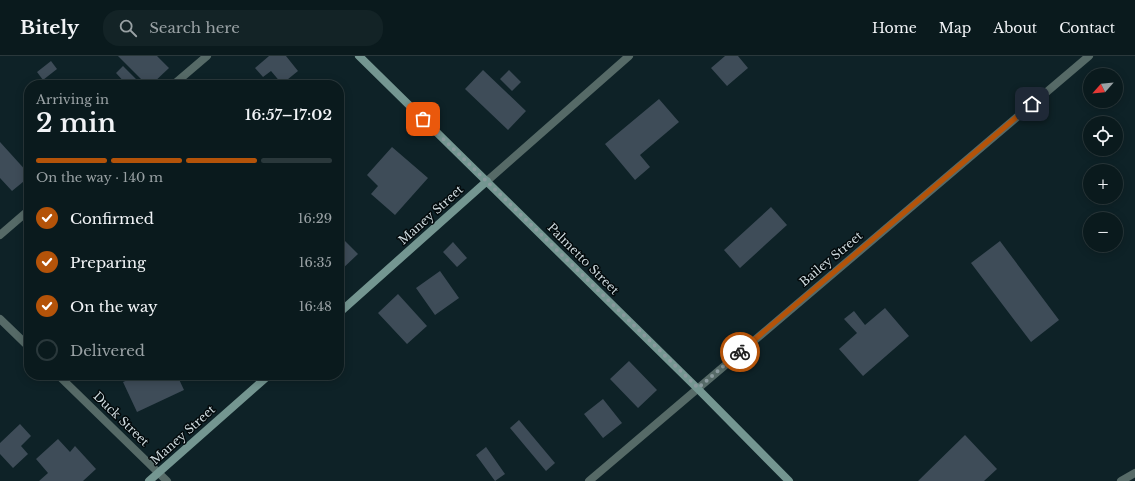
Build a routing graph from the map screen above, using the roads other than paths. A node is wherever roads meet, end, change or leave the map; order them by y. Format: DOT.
graph roads {
  1 [pos="207,56"];
  2 [pos="359,56"];
  3 [pos="629,56"];
  4 [pos="1088,56"];
  5 [pos="179,80"];
  6 [pos="487,182"];
  7 [pos="24,214"];
  8 [pos="0,235"];
  9 [pos="344,309"];
  10 [pos="0,319"];
  11 [pos="24,342"];
  12 [pos="63,380"];
  13 [pos="263,380"];
  14 [pos="698,388"];
  15 [pos="158,472"];
  16 [pos="1135,473"];
  17 [pos="149,481"];
  18 [pos="167,481"];
  19 [pos="589,481"];
  20 [pos="789,481"];
  21 [pos="1120,481"];
  1 -- 5 [label="street"];
  2 -- 6 [label="street, Palmetto Street"];
  3 -- 6 [label="street, Maney Street"];
  4 -- 14 [label="street, Bailey Street"];
  6 -- 9 [label="street, Maney Street"];
  6 -- 14 [label="street, Palmetto Street"];
  7 -- 8 [label="street"];
  10 -- 11 [label="street"];
  12 -- 15 [label="street, Duck Street"];
  13 -- 15 [label="street, Maney Street"];
  14 -- 19 [label="street, Bailey Street"];
  14 -- 20 [label="street, Palmetto Street"];
  15 -- 17 [label="street, Maney Street"];
  15 -- 18 [label="street, Duck Street"];
  16 -- 21 [label="street"];
}
